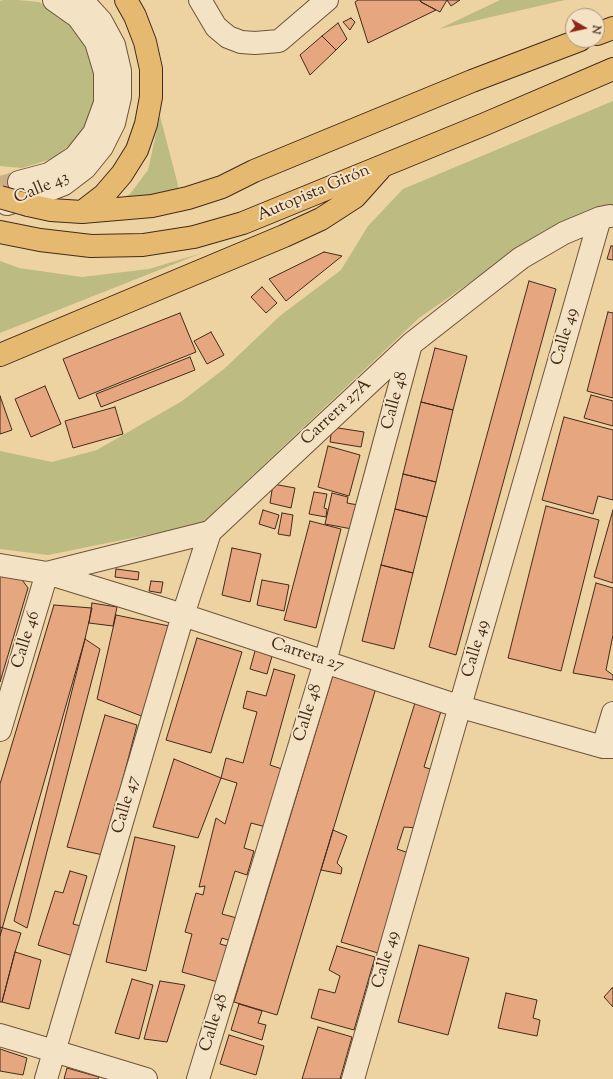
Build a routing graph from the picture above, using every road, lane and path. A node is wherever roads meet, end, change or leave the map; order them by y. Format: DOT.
graph roads {
  1 [pos="54,0"];
  2 [pos="82,0"];
  3 [pos="126,0"];
  4 [pos="200,0"];
  5 [pos="327,0"];
  6 [pos="565,46"];
  7 [pos="613,69"];
  8 [pos="384,165"];
  9 [pos="19,182"];
  10 [pos="0,197"];
  11 [pos="0,207"];
  12 [pos="82,212"];
  13 [pos="607,217"];
  14 [pos="0,232"];
  15 [pos="411,344"];
  16 [pos="0,355"];
  17 [pos="210,532"];
  18 [pos="0,565"];
  19 [pos="47,573"];
  20 [pos="183,615"];
  21 [pos="325,662"];
  22 [pos="461,707"];
  23 [pos="613,713"];
  24 [pos="0,730"];
  25 [pos="608,747"];
  26 [pos="0,1035"];
  27 [pos="54,1050"];
  28 [pos="46,1079"];
  29 [pos="146,1079"];
  30 [pos="198,1079"];
  31 [pos="353,1079"];
  1 -- 9 [label="street, Calle 43"];
  2 -- 11 [label="street, Calle 43"];
  3 -- 12 [label="highway"];
  4 -- 5 [label="street"];
  6 -- 12 [label="highway"];
  7 -- 8 [label="highway, Autopista Girón"];
  8 -- 14 [label="highway, Autopista Girón"];
  8 -- 16 [label="highway"];
  10 -- 12 [label="highway, bridge"];
  13 -- 15 [label="street, Carrera 27A"];
  13 -- 22 [label="street, Calle 49"];
  15 -- 17 [label="street, Carrera 27A"];
  15 -- 21 [label="street, Calle 48"];
  17 -- 19 [label="street, Carrera 27A"];
  17 -- 20 [label="street, Calle 47"];
  18 -- 19 [label="street, Carrera 27"];
  19 -- 20 [label="street, Carrera 27"];
  19 -- 24 [label="street, Calle 46"];
  20 -- 21 [label="street, Carrera 27"];
  20 -- 27 [label="street, Calle 47"];
  21 -- 22 [label="street, Carrera 27"];
  21 -- 30 [label="street, Calle 48"];
  22 -- 25 [label="street, Carrera 27"];
  22 -- 31 [label="street, Calle 49"];
  23 -- 25 [label="street"];
  26 -- 27 [label="street"];
  27 -- 28 [label="street, Calle 47"];
  27 -- 29 [label="street"];
}
